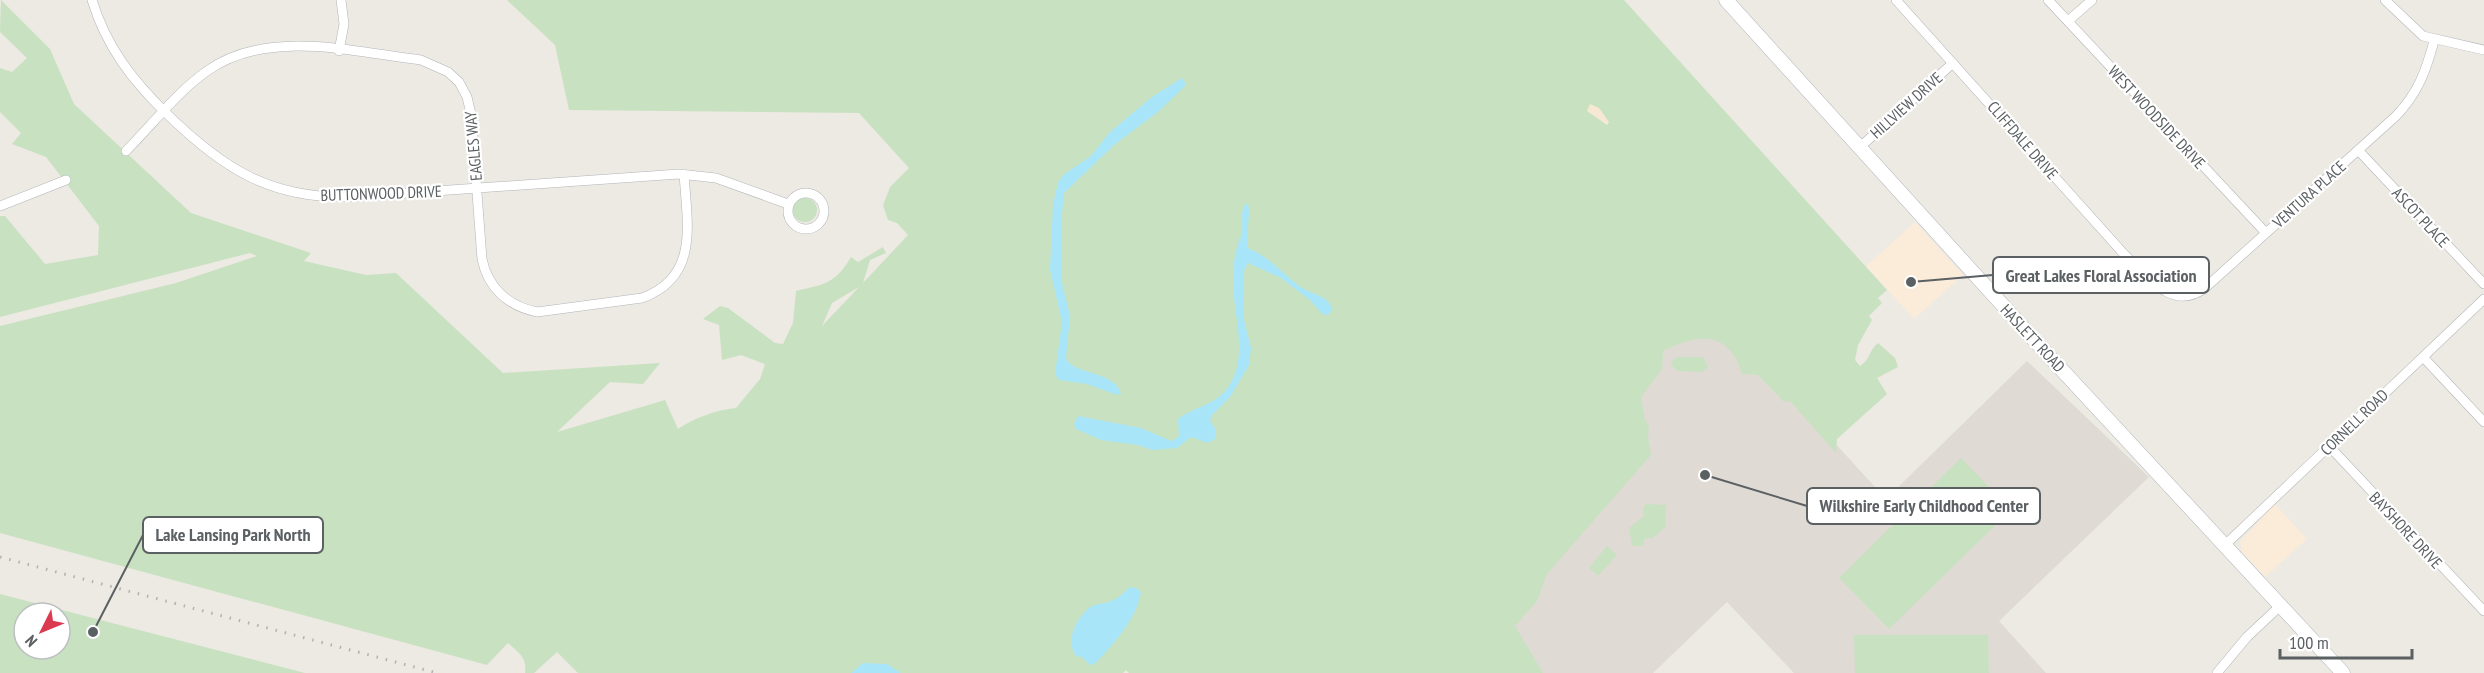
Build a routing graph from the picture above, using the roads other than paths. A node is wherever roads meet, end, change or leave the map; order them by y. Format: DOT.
graph roads {
  1 [pos="92,0"];
  2 [pos="341,0"];
  3 [pos="1726,0"];
  4 [pos="1896,0"];
  5 [pos="2048,0"];
  6 [pos="2092,0"];
  7 [pos="2385,0"];
  8 [pos="2068,21"];
  9 [pos="2434,40"];
  10 [pos="2484,50"];
  11 [pos="339,51"];
  12 [pos="1953,63"];
  13 [pos="165,112"];
  14 [pos="1859,148"];
  15 [pos="2358,150"];
  16 [pos="126,151"];
  17 [pos="684,174"];
  18 [pos="66,180"];
  19 [pos="476,188"];
  20 [pos="788,204"];
  21 [pos="0,206"];
  22 [pos="2266,233"];
  23 [pos="2150,280"];
  24 [pos="2484,284"];
  25 [pos="2484,299"];
  26 [pos="2423,357"];
  27 [pos="2484,422"];
  28 [pos="2329,446"];
  29 [pos="2224,545"];
  30 [pos="2280,606"];
  31 [pos="2484,611"];
  32 [pos="2217,673"];
  33 [pos="2343,673"];
  1 -- 13 [label="street, BUTTONWOOD DRIVE"];
  2 -- 11 [label="street"];
  3 -- 14 [label="street, HASLETT ROAD"];
  4 -- 12 [label="street, CLIFFDALE DRIVE"];
  5 -- 8 [label="street, WEST WOODSIDE DRIVE"];
  6 -- 8 [label="street"];
  7 -- 9 [label="street"];
  8 -- 22 [label="street, WEST WOODSIDE DRIVE"];
  9 -- 10 [label="street"];
  9 -- 15 [label="street, VENTURA PLACE"];
  11 -- 13 [label="street, EAGLES WAY"];
  11 -- 19 [label="street, EAGLES WAY"];
  12 -- 14 [label="street, HILLVIEW DRIVE"];
  12 -- 23 [label="street, CLIFFDALE DRIVE"];
  13 -- 16 [label="street, EAGLES WAY"];
  13 -- 19 [label="street, BUTTONWOOD DRIVE"];
  14 -- 29 [label="street, HASLETT ROAD"];
  15 -- 22 [label="street, VENTURA PLACE"];
  15 -- 24 [label="street, ASCOT PLACE"];
  17 -- 19 [label="street, BUTTONWOOD DRIVE"];
  17 -- 19 [label="street, EAGLES WAY"];
  17 -- 20 [label="street, BUTTONWOOD DRIVE"];
  18 -- 21 [label="street"];
  20 -- 20 [label="street"];
  22 -- 23 [label="street, VENTURA PLACE"];
  25 -- 26 [label="street, CORNELL ROAD"];
  26 -- 27 [label="street"];
  26 -- 28 [label="street, CORNELL ROAD"];
  28 -- 29 [label="street, CORNELL ROAD"];
  28 -- 31 [label="street, BAYSHORE DRIVE"];
  29 -- 30 [label="street, HASLETT ROAD"];
  30 -- 32 [label="street"];
  30 -- 33 [label="street, HASLETT ROAD"];
}
